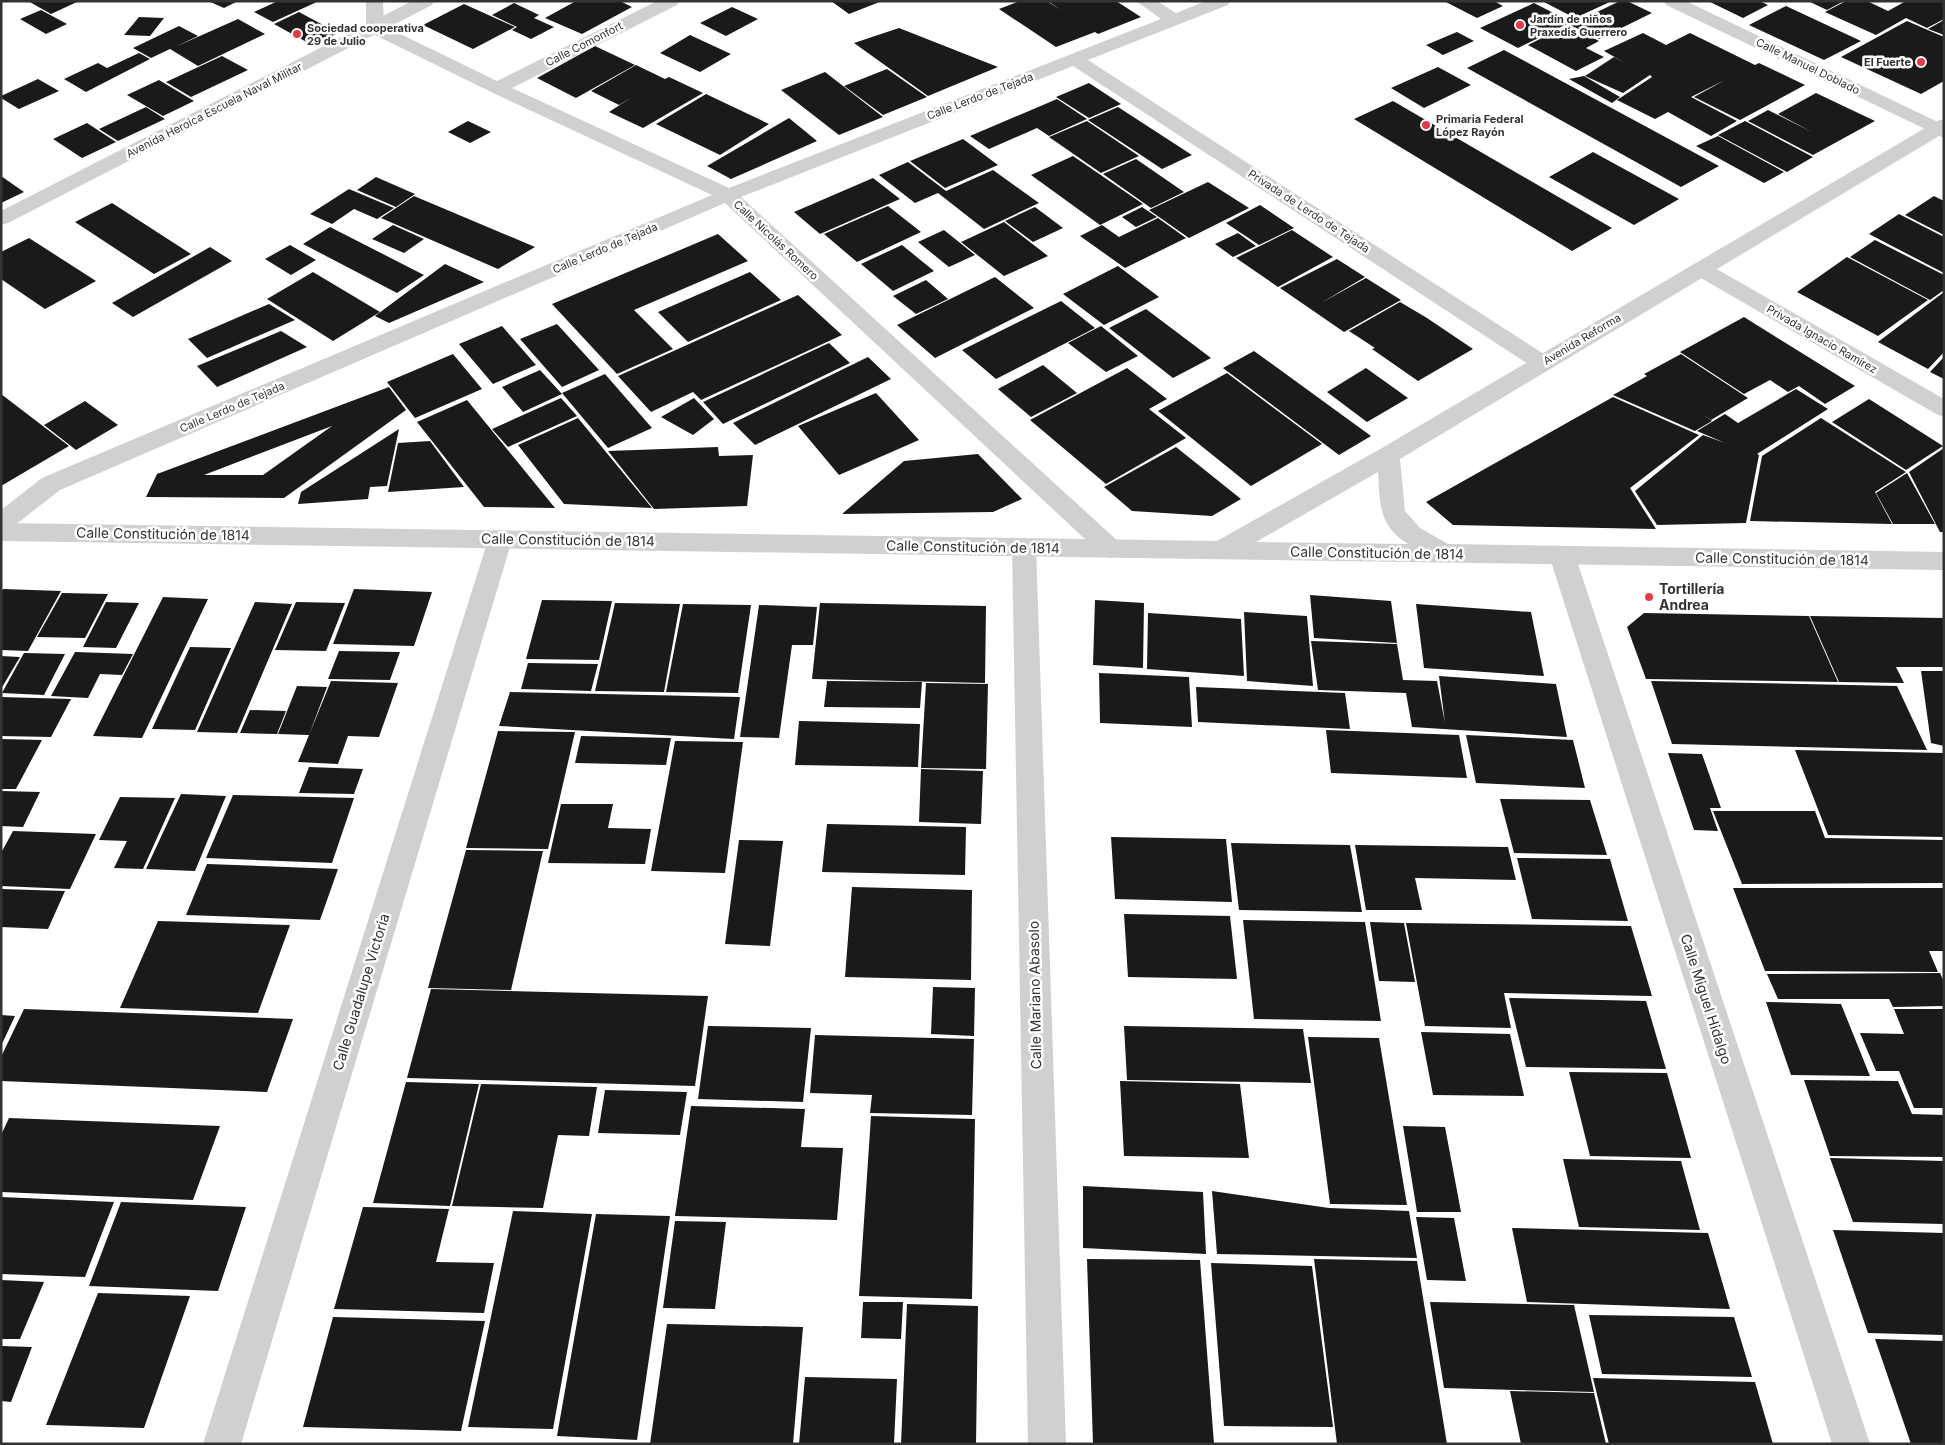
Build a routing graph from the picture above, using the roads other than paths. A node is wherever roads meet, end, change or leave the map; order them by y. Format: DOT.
graph roads {
  1 [pos="374,1"];
  2 [pos="426,1"];
  3 [pos="671,1"];
  4 [pos="1144,1"];
  5 [pos="1222,1"];
  6 [pos="1672,1"];
  7 [pos="1176,20"];
  8 [pos="375,28"];
  9 [pos="1075,59"];
  10 [pos="497,88"];
  11 [pos="1942,128"];
  12 [pos="728,196"];
  13 [pos="1,219"];
  14 [pos="1701,269"];
  15 [pos="1542,363"];
  16 [pos="1944,409"];
  17 [pos="1388,455"];
  18 [pos="1,524"];
  19 [pos="1,532"];
  20 [pos="500,540"];
  21 [pos="1024,547"];
  22 [pos="1111,549"];
  23 [pos="1219,550"];
  24 [pos="1489,554"];
  25 [pos="1562,555"];
  26 [pos="1944,561"];
  27 [pos="222,1444"];
  28 [pos="1047,1444"];
  29 [pos="1851,1444"];
  1 -- 8 [label="street"];
  2 -- 8 [label="street, Avenida Heroica Escuela Naval Militar"];
  3 -- 10 [label="street, Calle Comonfort"];
  4 -- 7 [label="street"];
  5 -- 7 [label="street, Calle Lerdo de Tejada"];
  6 -- 11 [label="street, Calle Manuel Doblado"];
  7 -- 9 [label="street, Calle Lerdo de Tejada"];
  8 -- 10 [label="street, Calle Nicolás Romero"];
  8 -- 13 [label="street, Avenida Heroica Escuela Naval Militar"];
  9 -- 12 [label="street, Calle Lerdo de Tejada"];
  9 -- 15 [label="street, Privada de Lerdo de Tejada"];
  10 -- 12 [label="street, Calle Nicolás Romero"];
  11 -- 14 [label="street, Avenida Reforma"];
  12 -- 18 [label="street, Calle Lerdo de Tejada"];
  12 -- 22 [label="street, Calle Nicolás Romero"];
  14 -- 15 [label="street, Avenida Reforma"];
  14 -- 16 [label="street, Privada Ignacio Ramírez"];
  15 -- 17 [label="street, Avenida Reforma"];
  17 -- 23 [label="street, Avenida Reforma"];
  17 -- 24 [label="street"];
  19 -- 20 [label="street, Calle Constitución de 1814"];
  20 -- 21 [label="street, Calle Constitución de 1814"];
  20 -- 27 [label="street, Calle Guadalupe Victoria"];
  21 -- 22 [label="street, Calle Constitución de 1814"];
  21 -- 28 [label="street, Calle Mariano Abasolo"];
  22 -- 23 [label="street, Calle Constitución de 1814"];
  23 -- 24 [label="street, Calle Constitución de 1814"];
  24 -- 25 [label="street, Calle Constitución de 1814"];
  25 -- 26 [label="street, Calle Constitución de 1814"];
  25 -- 29 [label="street, Calle Miguel Hidalgo"];
}
